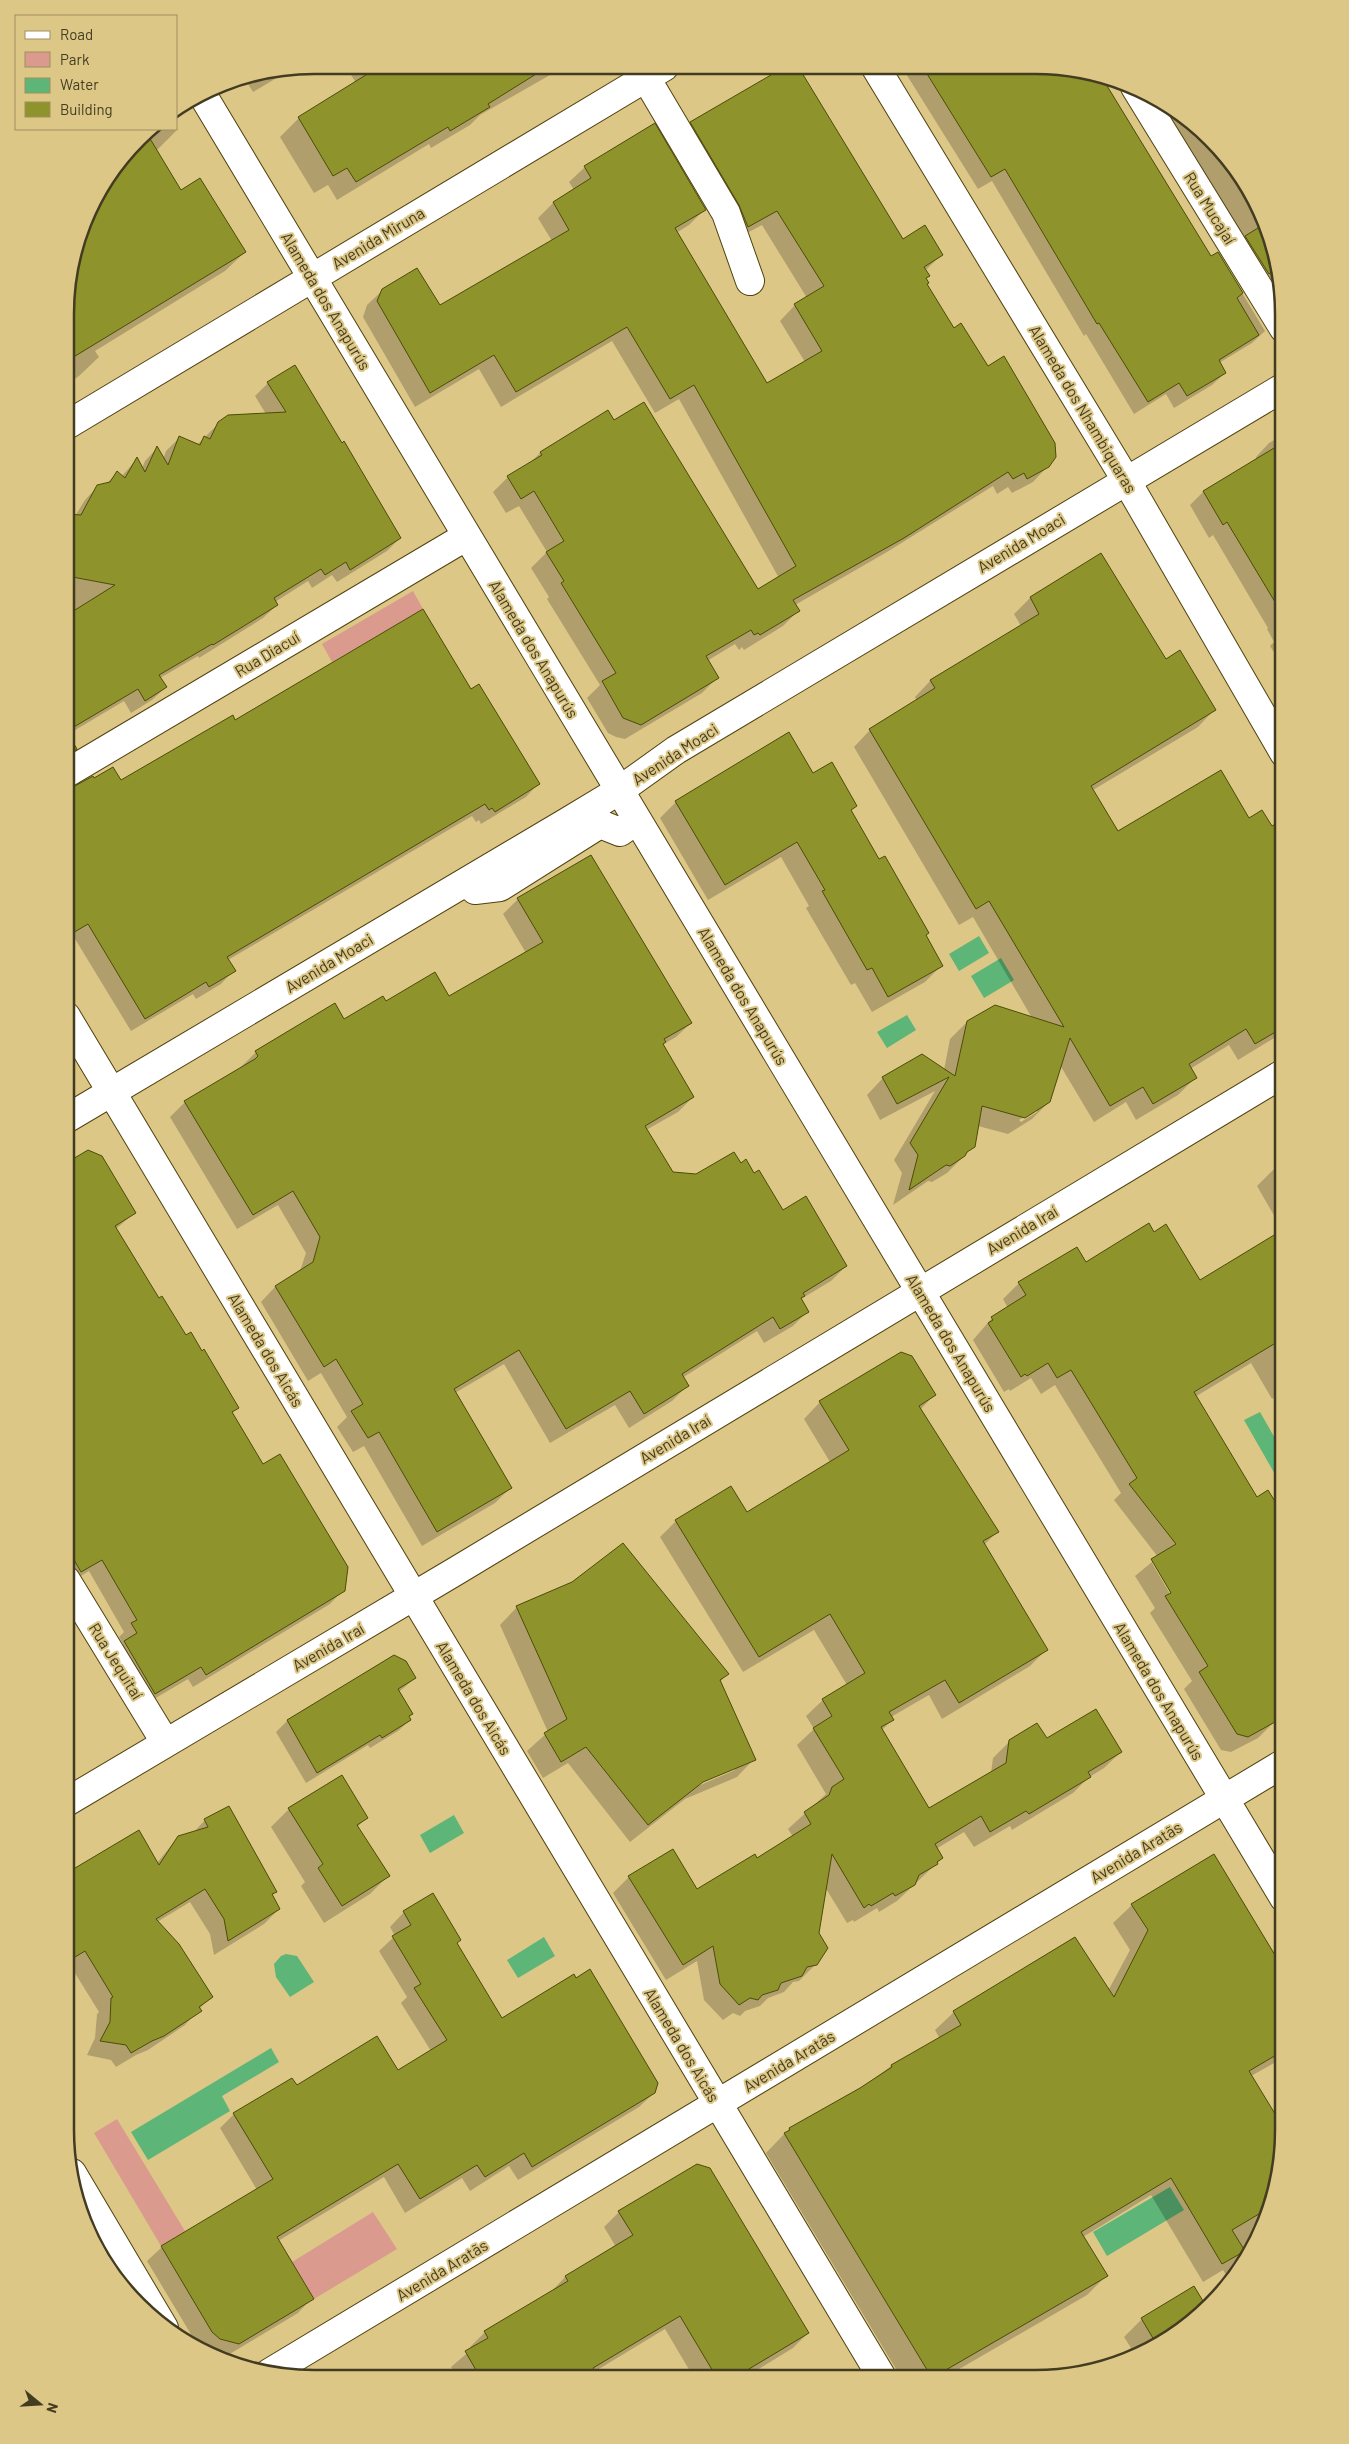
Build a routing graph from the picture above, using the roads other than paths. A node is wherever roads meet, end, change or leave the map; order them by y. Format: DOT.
graph roads {
  1 [pos="652,74"];
  2 [pos="656,74"];
  3 [pos="880,74"];
  4 [pos="206,100"];
  5 [pos="1143,100"];
  6 [pos="312,277"];
  7 [pos="750,282"];
  8 [pos="1275,314"];
  9 [pos="1275,393"];
  10 [pos="74,421"];
  11 [pos="1126,480"];
  12 [pos="467,536"];
  13 [pos="1275,737"];
  14 [pos="74,768"];
  15 [pos="620,790"];
  16 [pos="637,820"];
  17 [pos="466,882"];
  18 [pos="74,1029"];
  19 [pos="1275,1078"];
  20 [pos="113,1092"];
  21 [pos="74,1114"];
  22 [pos="921,1292"];
  23 [pos="74,1593"];
  24 [pos="413,1597"];
  25 [pos="166,1742"];
  26 [pos="1275,1768"];
  27 [pos="74,1798"];
  28 [pos="1224,1799"];
  29 [pos="1275,1883"];
  30 [pos="718,2104"];
  31 [pos="81,2188"];
  32 [pos="151,2307"];
  33 [pos="280,2368"];
  34 [pos="878,2370"];
  1 -- 6 [label="street, Avenida Miruna"];
  2 -- 7 [label="street"];
  3 -- 11 [label="street, Alameda dos Nhambiquaras"];
  4 -- 6 [label="street, Alameda dos Anapurús"];
  5 -- 8 [label="street, Rua Mucajaí"];
  6 -- 10 [label="street, Avenida Miruna"];
  6 -- 12 [label="street, Alameda dos Anapurús"];
  9 -- 11 [label="street, Avenida Moaci"];
  11 -- 13 [label="street, Alameda dos Nhambiquaras"];
  11 -- 15 [label="street, Avenida Moaci"];
  12 -- 14 [label="street, Rua Diacuí"];
  12 -- 15 [label="street, Alameda dos Anapurús"];
  15 -- 16 [label="street, Alameda dos Anapurús"];
  15 -- 17 [label="street, Avenida Moaci"];
  16 -- 17 [label="street"];
  16 -- 22 [label="street, Alameda dos Anapurús"];
  17 -- 20 [label="street, Avenida Moaci"];
  18 -- 20 [label="street, Alameda dos Aicás"];
  19 -- 22 [label="street, Avenida Iraí"];
  20 -- 21 [label="street, Avenida Moaci"];
  20 -- 24 [label="street, Alameda dos Aicás"];
  22 -- 24 [label="street, Avenida Iraí"];
  22 -- 28 [label="street, Alameda dos Anapurús"];
  23 -- 25 [label="street, Rua Jequitaí"];
  24 -- 25 [label="street, Avenida Iraí"];
  24 -- 30 [label="street, Alameda dos Aicás"];
  25 -- 27 [label="street, Avenida Iraí"];
  26 -- 28 [label="street, Avenida Aratãs"];
  28 -- 29 [label="street, Alameda dos Anapurús"];
  28 -- 30 [label="street, Avenida Aratãs"];
  30 -- 33 [label="street, Avenida Aratãs"];
  30 -- 34 [label="street, Alameda dos Aicás"];
  31 -- 32 [label="street"];
}
